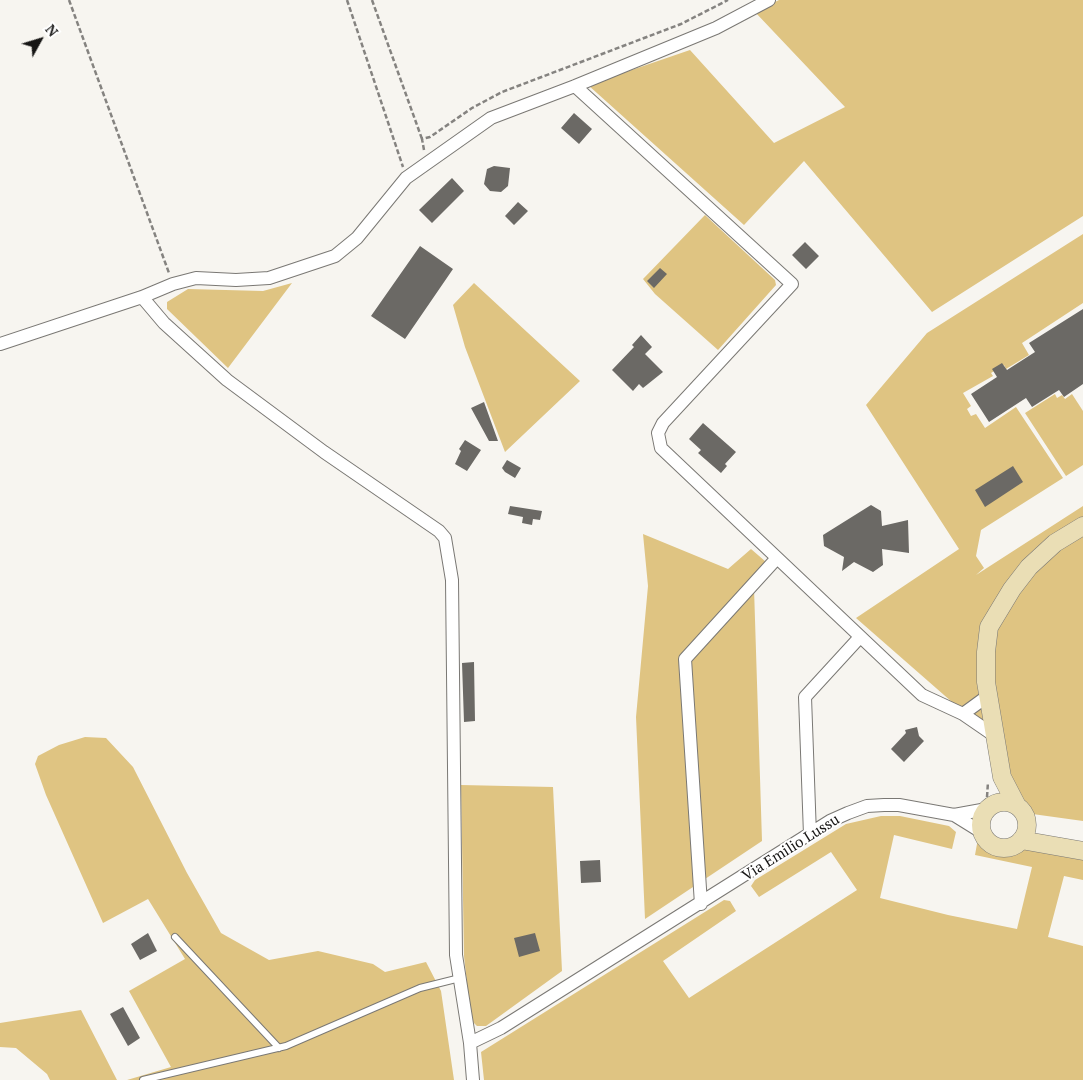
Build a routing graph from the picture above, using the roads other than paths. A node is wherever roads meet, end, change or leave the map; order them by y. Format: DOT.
graph roads {
  1 [pos="769,0"];
  2 [pos="575,86"];
  3 [pos="142,297"];
  4 [pos="0,344"];
  5 [pos="1083,526"];
  6 [pos="777,558"];
  7 [pos="860,637"];
  8 [pos="989,695"];
  9 [pos="963,714"];
  10 [pos="995,736"];
  11 [pos="1002,777"];
  12 [pos="1017,806"];
  13 [pos="990,807"];
  14 [pos="954,815"];
  15 [pos="1027,822"];
  16 [pos="983,834"];
  17 [pos="810,835"];
  18 [pos="1021,840"];
  19 [pos="1077,850"];
  20 [pos="700,904"];
  21 [pos="175,937"];
  22 [pos="460,978"];
  23 [pos="470,1043"];
  24 [pos="279,1048"];
  25 [pos="143,1080"];
  26 [pos="473,1080"];
  1 -- 2 [label="street"];
  2 -- 3 [label="street"];
  2 -- 6 [label="street"];
  3 -- 4 [label="street"];
  3 -- 22 [label="street"];
  5 -- 8 [label="street"];
  6 -- 7 [label="street"];
  6 -- 20 [label="street"];
  7 -- 9 [label="street"];
  7 -- 17 [label="street"];
  8 -- 9 [label="street"];
  8 -- 10 [label="street"];
  9 -- 10 [label="street"];
  10 -- 11 [label="street"];
  11 -- 12 [label="street"];
  11 -- 13 [label="street"];
  12 -- 13 [label="street"];
  12 -- 15 [label="street"];
  13 -- 14 [label="street, Via Emilio Lussu"];
  13 -- 16 [label="street"];
  14 -- 16 [label="street, Via Emilio Lussu"];
  14 -- 17 [label="street, Via Emilio Lussu"];
  15 -- 18 [label="street"];
  15 -- 19 [label="street"];
  16 -- 18 [label="street"];
  17 -- 20 [label="street, Via Emilio Lussu"];
  18 -- 19 [label="street"];
  20 -- 23 [label="street, Via Emilio Lussu"];
  21 -- 24 [label="lane"];
  22 -- 23 [label="street"];
  22 -- 24 [label="lane"];
  23 -- 26 [label="street"];
  24 -- 25 [label="lane"];
}
